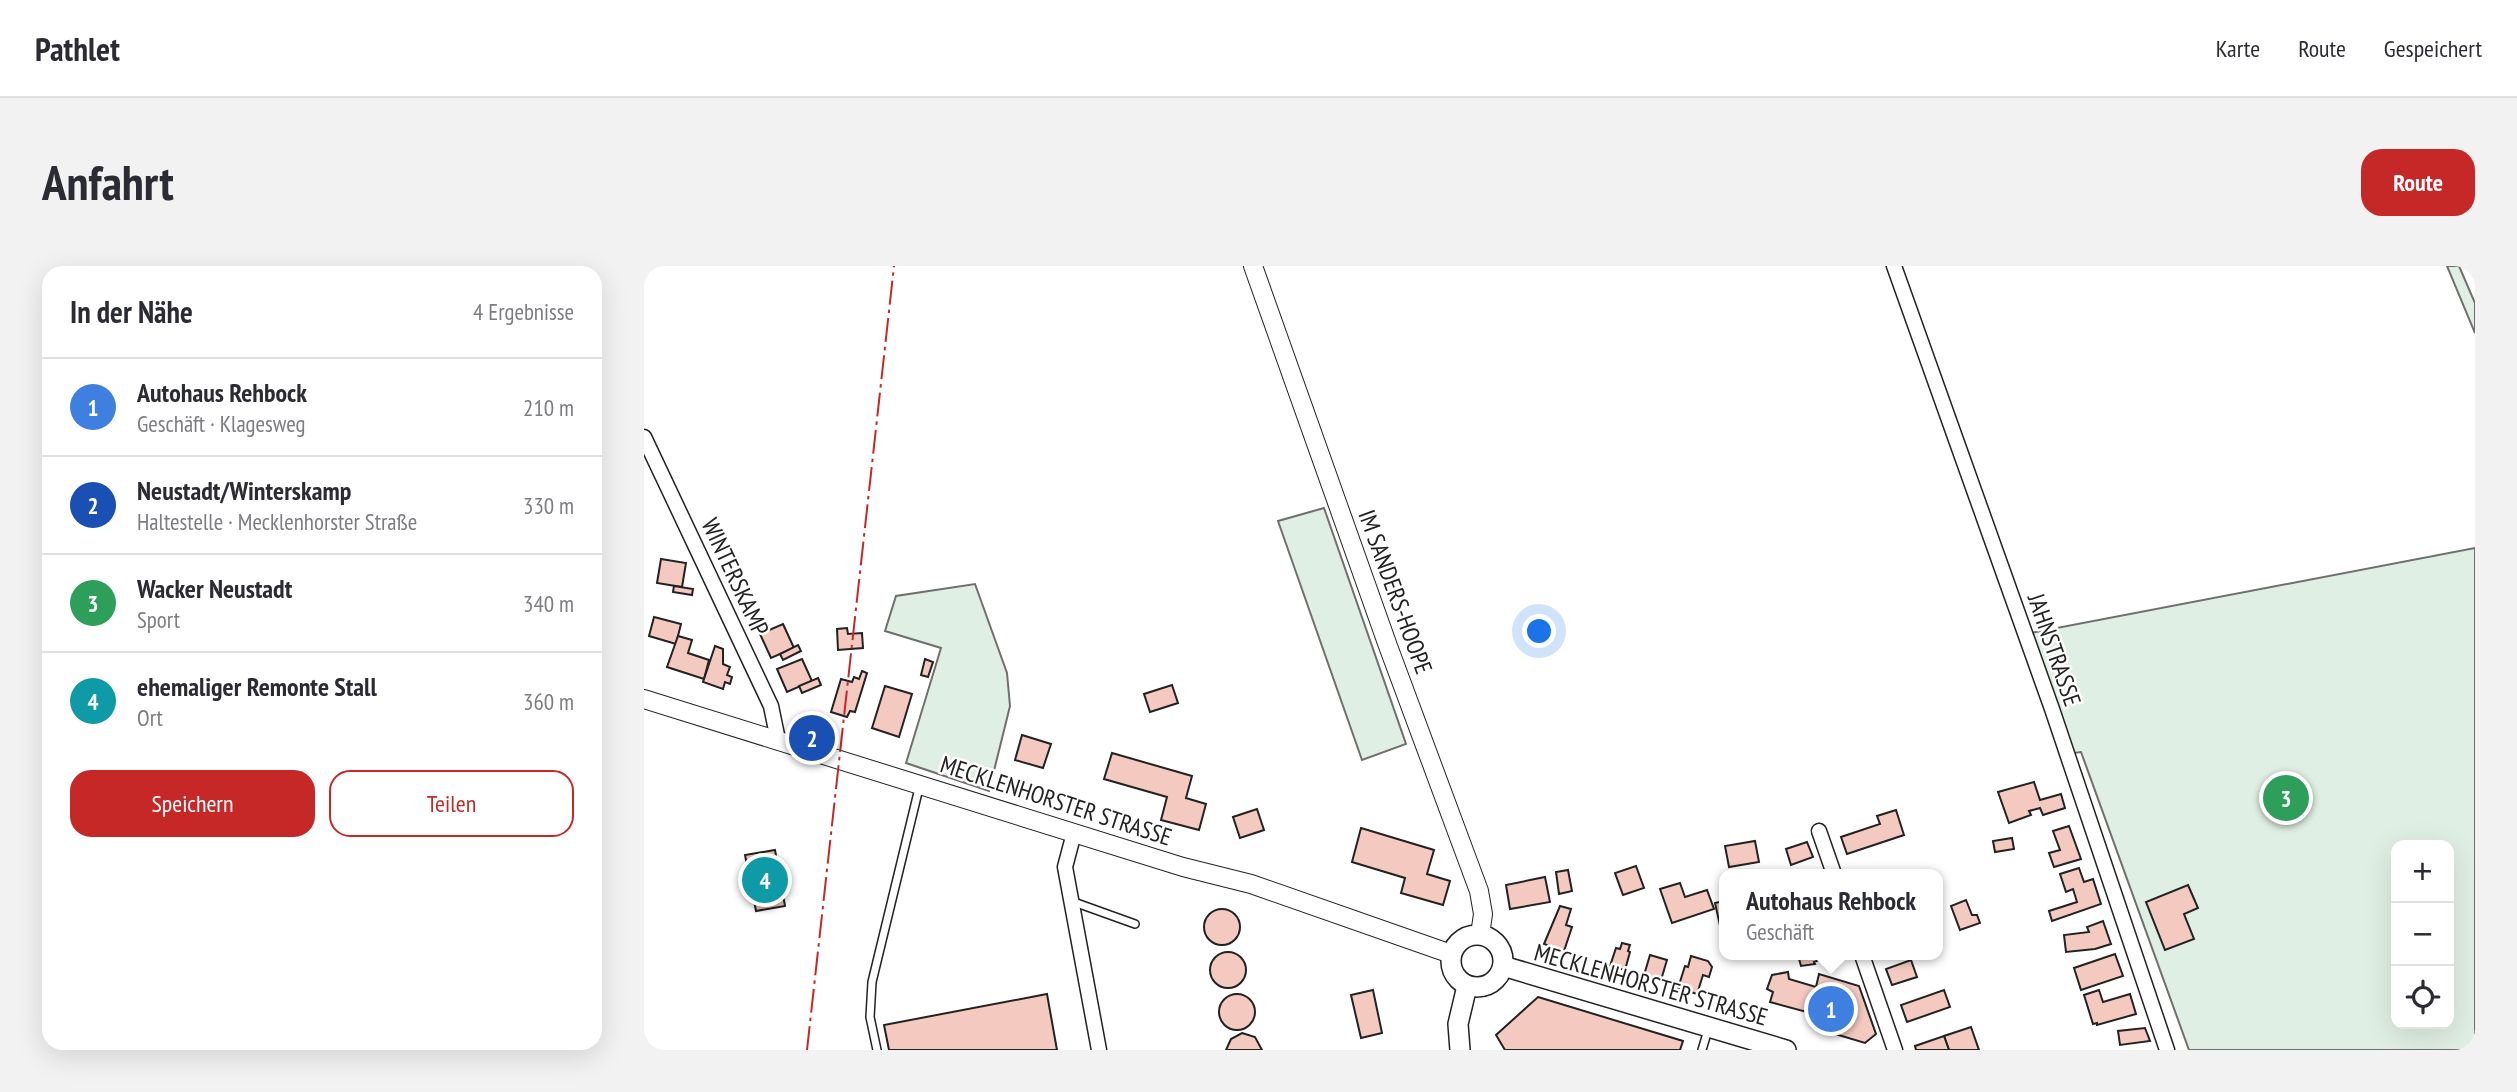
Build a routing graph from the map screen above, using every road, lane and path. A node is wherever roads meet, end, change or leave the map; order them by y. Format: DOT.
graph roads {
  1 [pos="1253,266"];
  2 [pos="1894,266"];
  3 [pos="644,437"];
  4 [pos="644,699"];
  5 [pos="778,740"];
  6 [pos="920,783"];
  7 [pos="1819,831"];
  8 [pos="1074,833"];
  9 [pos="1832,869"];
  10 [pos="1071,901"];
  11 [pos="1135,924"];
  12 [pos="1480,935"];
  13 [pos="1451,954"];
  14 [pos="1864,960"];
  15 [pos="1503,966"];
  16 [pos="1467,986"];
  17 [pos="1710,1026"];
  18 [pos="877,1050"];
  19 [pos="1099,1050"];
  20 [pos="1460,1050"];
  21 [pos="1702,1050"];
  22 [pos="1786,1050"];
  23 [pos="1895,1050"];
  24 [pos="2167,1050"];
  1 -- 12 [label="street, IM SANDERS-HOOPE"];
  2 -- 24 [label="street, JAHNSTRASSE"];
  3 -- 5 [label="street, WINTERSKAMP"];
  4 -- 5 [label="street, MECKLENHORSTER STRASSE"];
  5 -- 6 [label="street, MECKLENHORSTER STRASSE"];
  6 -- 8 [label="street, MECKLENHORSTER STRASSE"];
  6 -- 18 [label="lane"];
  7 -- 9 [label="street"];
  8 -- 10 [label="street"];
  8 -- 13 [label="street, MECKLENHORSTER STRASSE"];
  10 -- 11 [label="lane"];
  10 -- 19 [label="street"];
  12 -- 13 [label="main road"];
  12 -- 15 [label="main road"];
  13 -- 16 [label="main road"];
  14 -- 23 [label="street"];
  15 -- 16 [label="main road"];
  15 -- 17 [label="main road, MECKLENHORSTER STRASSE"];
  16 -- 20 [label="main road"];
  17 -- 21 [label="lane"];
  17 -- 22 [label="main road, MECKLENHORSTER STRASSE"];
}
